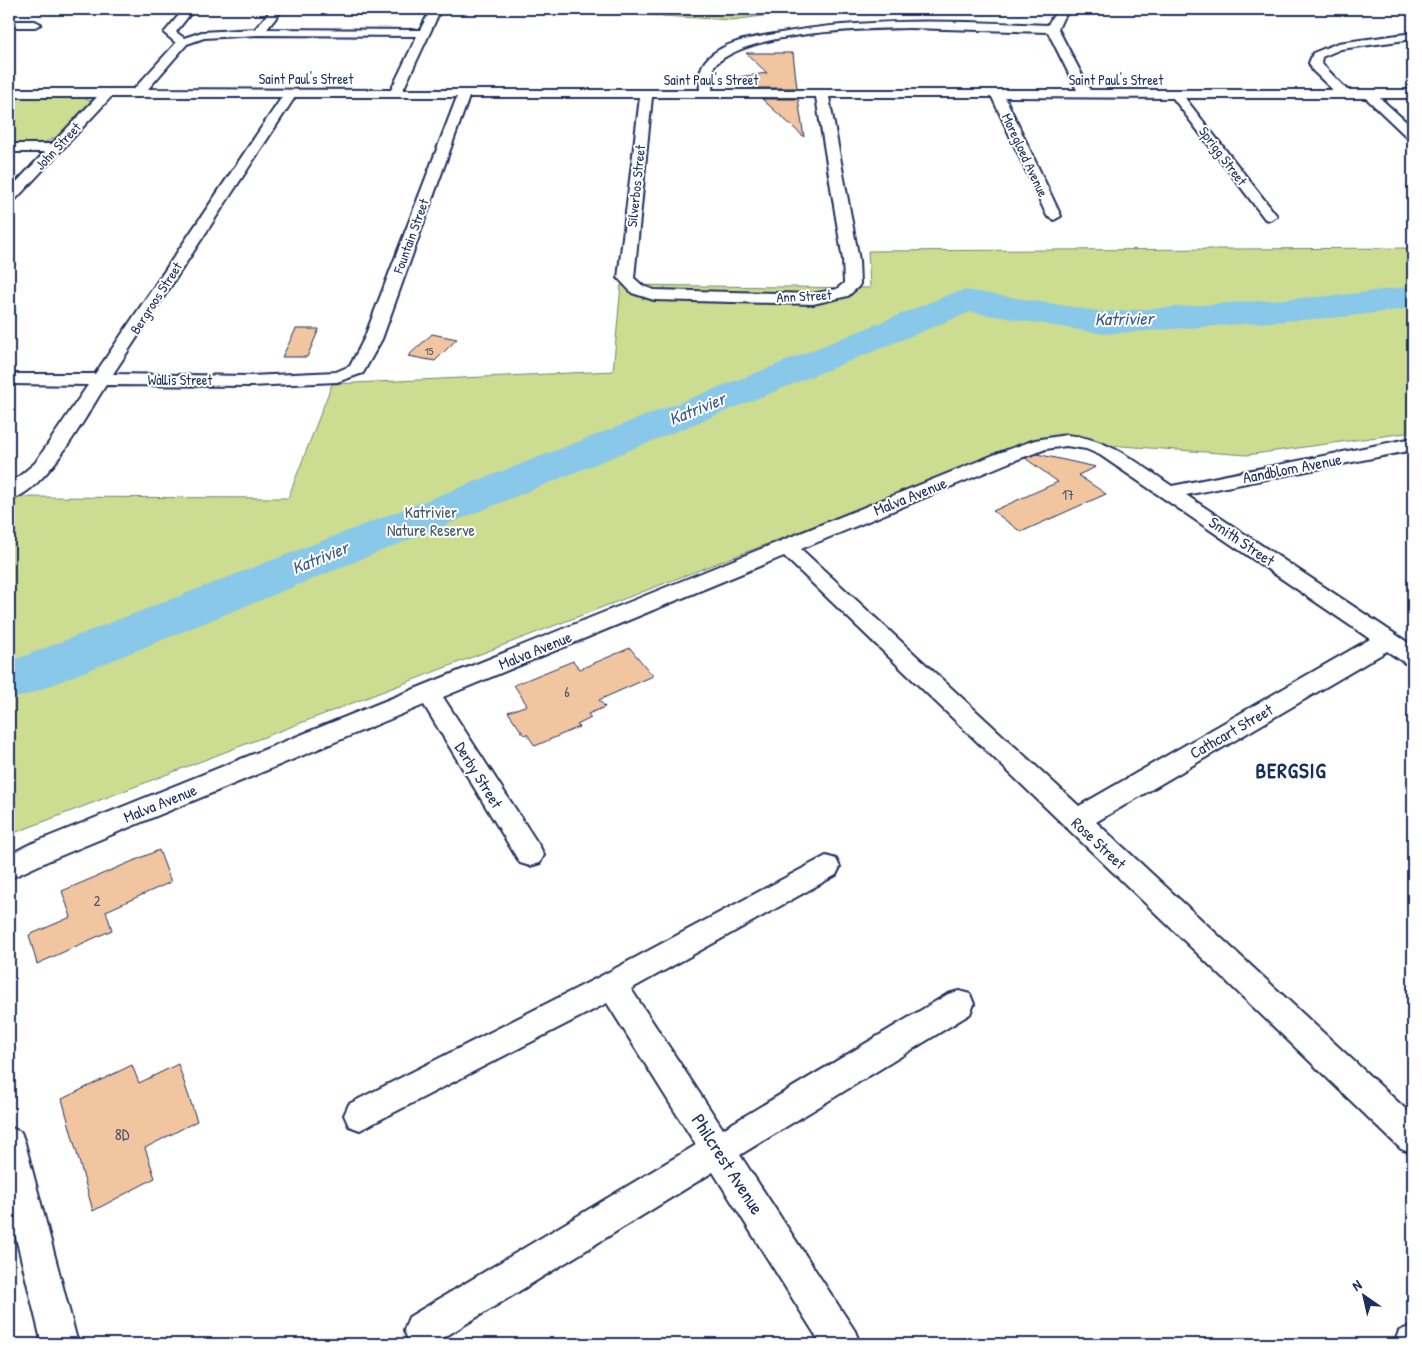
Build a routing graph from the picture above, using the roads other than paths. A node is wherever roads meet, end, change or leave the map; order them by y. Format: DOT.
graph roads {
  1 [pos="190,9"];
  2 [pos="278,9"];
  3 [pos="436,9"];
  4 [pos="1067,9"];
  5 [pos="9,24"];
  6 [pos="34,24"];
  7 [pos="1052,29"];
  8 [pos="258,32"];
  9 [pos="425,33"];
  10 [pos="1413,36"];
  11 [pos="183,42"];
  12 [pos="291,93"];
  13 [pos="9,94"];
  14 [pos="107,94"];
  15 [pos="137,94"];
  16 [pos="395,94"];
  17 [pos="822,94"];
  18 [pos="997,94"];
  19 [pos="1370,94"];
  20 [pos="1413,94"];
  21 [pos="464,95"];
  22 [pos="646,95"];
  23 [pos="706,95"];
  24 [pos="1086,95"];
  25 [pos="1177,95"];
  26 [pos="1345,95"];
  27 [pos="1413,135"];
  28 [pos="9,148"];
  29 [pos="56,148"];
  30 [pos="9,198"];
  31 [pos="1054,216"];
  32 [pos="1270,216"];
  33 [pos="626,278"];
  34 [pos="351,374"];
  35 [pos="9,379"];
  36 [pos="101,380"];
  37 [pos="1064,439"];
  38 [pos="1413,444"];
  39 [pos="1170,492"];
  40 [pos="10,494"];
  41 [pos="787,547"];
  42 [pos="1387,640"];
  43 [pos="1413,657"];
  44 [pos="429,694"];
  45 [pos="1076,821"];
  46 [pos="530,855"];
  47 [pos="826,867"];
  48 [pos="9,868"];
  49 [pos="612,985"];
  50 [pos="959,1004"];
  51 [pos="360,1116"];
  52 [pos="1413,1138"];
  53 [pos="9,1143"];
  54 [pos="719,1149"];
  55 [pos="422,1330"];
  56 [pos="60,1344"];
  57 [pos="842,1344"];
  1 -- 11 [label="street"];
  2 -- 8 [label="street"];
  3 -- 9 [label="street"];
  4 -- 7 [label="street"];
  5 -- 6 [label="street"];
  7 -- 23 [label="street"];
  7 -- 24 [label="street"];
  8 -- 9 [label="street"];
  8 -- 11 [label="street"];
  9 -- 16 [label="street"];
  10 -- 26 [label="street"];
  11 -- 15 [label="street"];
  12 -- 15 [label="street, Saint Paul's Street"];
  12 -- 16 [label="street, Saint Paul's Street"];
  12 -- 36 [label="street, Bergroos Street"];
  13 -- 14 [label="street, Saint Paul's Street"];
  14 -- 15 [label="street, Saint Paul's Street"];
  14 -- 29 [label="street, John Street"];
  16 -- 21 [label="street, Saint Paul's Street"];
  17 -- 18 [label="street, Saint Paul's Street"];
  17 -- 23 [label="street, Saint Paul's Street"];
  17 -- 33 [label="street, Ann Street"];
  18 -- 24 [label="street, Saint Paul's Street"];
  18 -- 31 [label="street, Moregloed Avenue"];
  19 -- 20 [label="street, Saint Paul's Street"];
  19 -- 26 [label="street, Saint Paul's Street"];
  19 -- 27 [label="street"];
  21 -- 22 [label="street, Saint Paul's Street"];
  21 -- 34 [label="street, Fountain Street"];
  22 -- 23 [label="street, Saint Paul's Street"];
  22 -- 33 [label="street, Silverbos Street"];
  24 -- 25 [label="street, Saint Paul's Street"];
  25 -- 26 [label="street, Saint Paul's Street"];
  25 -- 32 [label="street, Sprigg Street"];
  28 -- 29 [label="street"];
  29 -- 30 [label="street, John Street"];
  34 -- 36 [label="street, Wallis Street"];
  35 -- 36 [label="street, Wallis Street"];
  36 -- 40 [label="street, Bergroos Street"];
  37 -- 39 [label="street, Smith Street"];
  37 -- 41 [label="street, Malva Avenue"];
  38 -- 39 [label="street, Aandblom Avenue"];
  39 -- 42 [label="street, Smith Street"];
  41 -- 44 [label="street, Malva Avenue"];
  41 -- 45 [label="street, Rose Street"];
  42 -- 43 [label="street, Smith Street"];
  42 -- 45 [label="street, Cathcart Street"];
  44 -- 46 [label="street, Derby Street"];
  44 -- 48 [label="street, Malva Avenue"];
  45 -- 52 [label="street, Rose Street"];
  47 -- 49 [label="street"];
  49 -- 51 [label="street"];
  49 -- 54 [label="street, Philcrest Avenue"];
  50 -- 54 [label="street"];
  53 -- 56 [label="street"];
  54 -- 55 [label="street"];
  54 -- 57 [label="street, Philcrest Avenue"];
}
